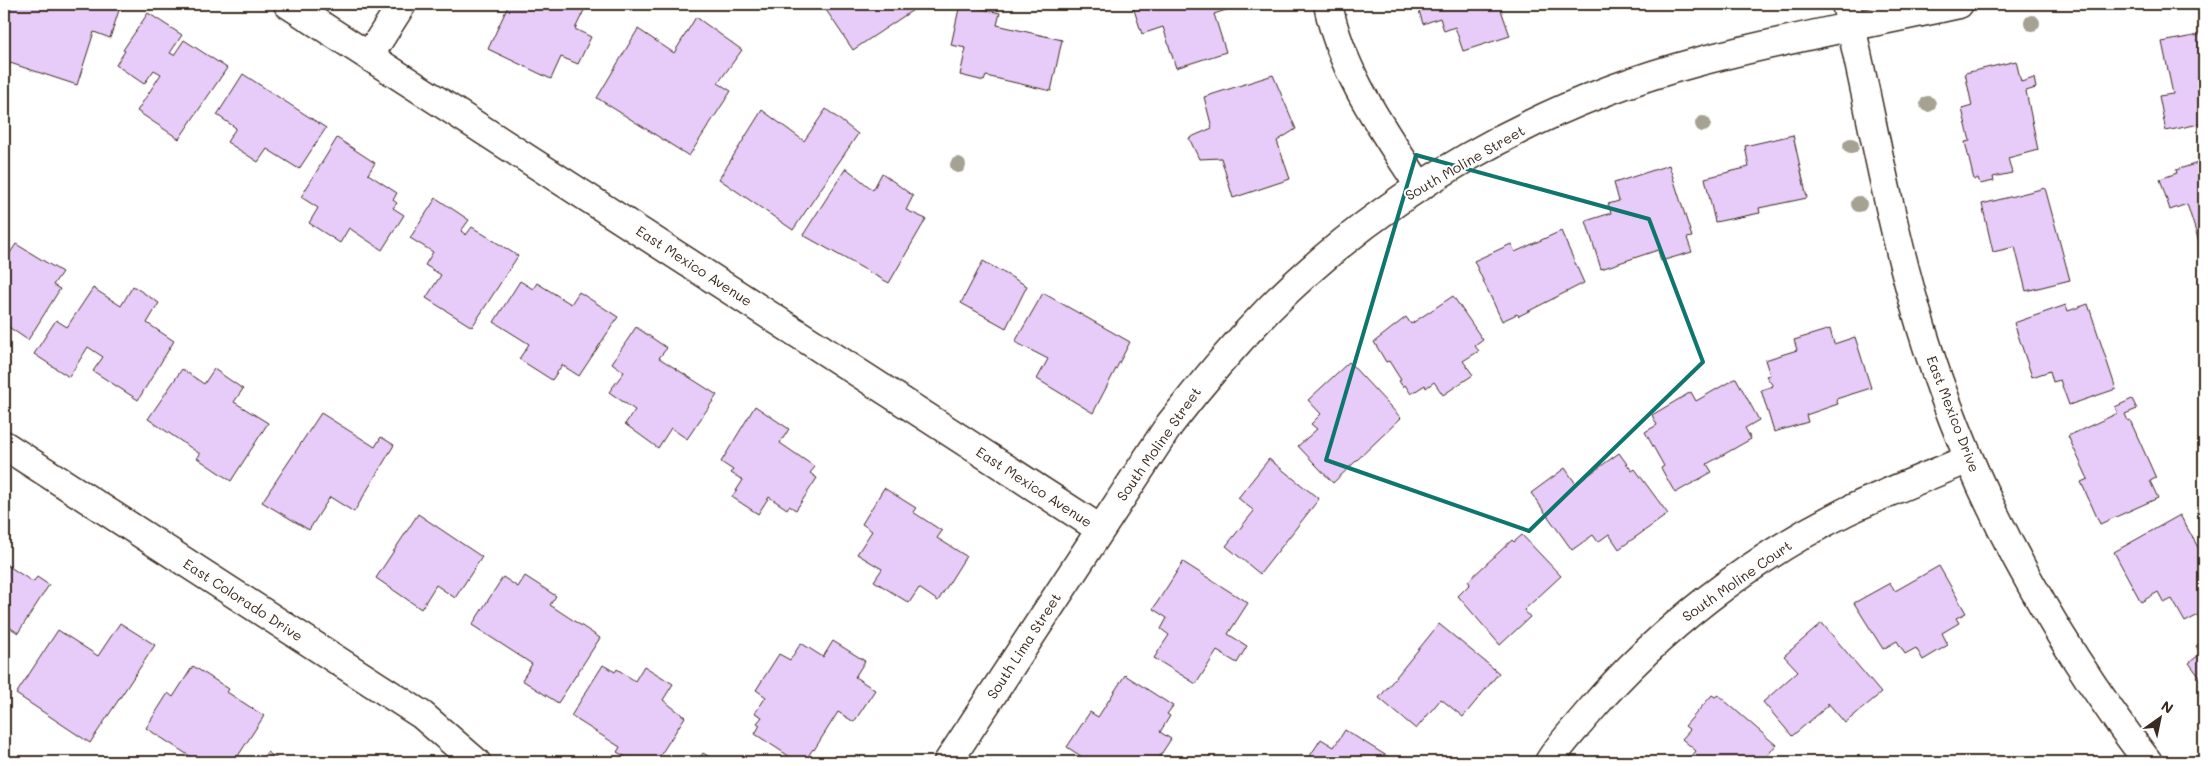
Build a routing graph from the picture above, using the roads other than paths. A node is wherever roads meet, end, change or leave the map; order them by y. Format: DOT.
graph roads {
  1 [pos="288,4"];
  2 [pos="402,4"];
  3 [pos="1328,4"];
  4 [pos="1959,4"];
  5 [pos="1849,16"];
  6 [pos="369,56"];
  7 [pos="1420,187"];
  8 [pos="4,445"];
  9 [pos="1969,459"];
  10 [pos="1100,529"];
  11 [pos="476,762"];
  12 [pos="948,762"];
  13 [pos="1549,762"];
  14 [pos="2148,762"];
  1 -- 6 [label="street, East Mexico Avenue"];
  2 -- 6 [label="street"];
  3 -- 7 [label="street"];
  4 -- 5 [label="street, South Moline Street"];
  5 -- 7 [label="street, South Moline Street"];
  5 -- 9 [label="street, East Mexico Drive"];
  6 -- 10 [label="street, East Mexico Avenue"];
  7 -- 10 [label="street, South Moline Street"];
  8 -- 11 [label="street, East Colorado Drive"];
  9 -- 13 [label="street, South Moline Court"];
  9 -- 14 [label="street, East Mexico Drive"];
  10 -- 12 [label="street, South Lima Street"];
}
